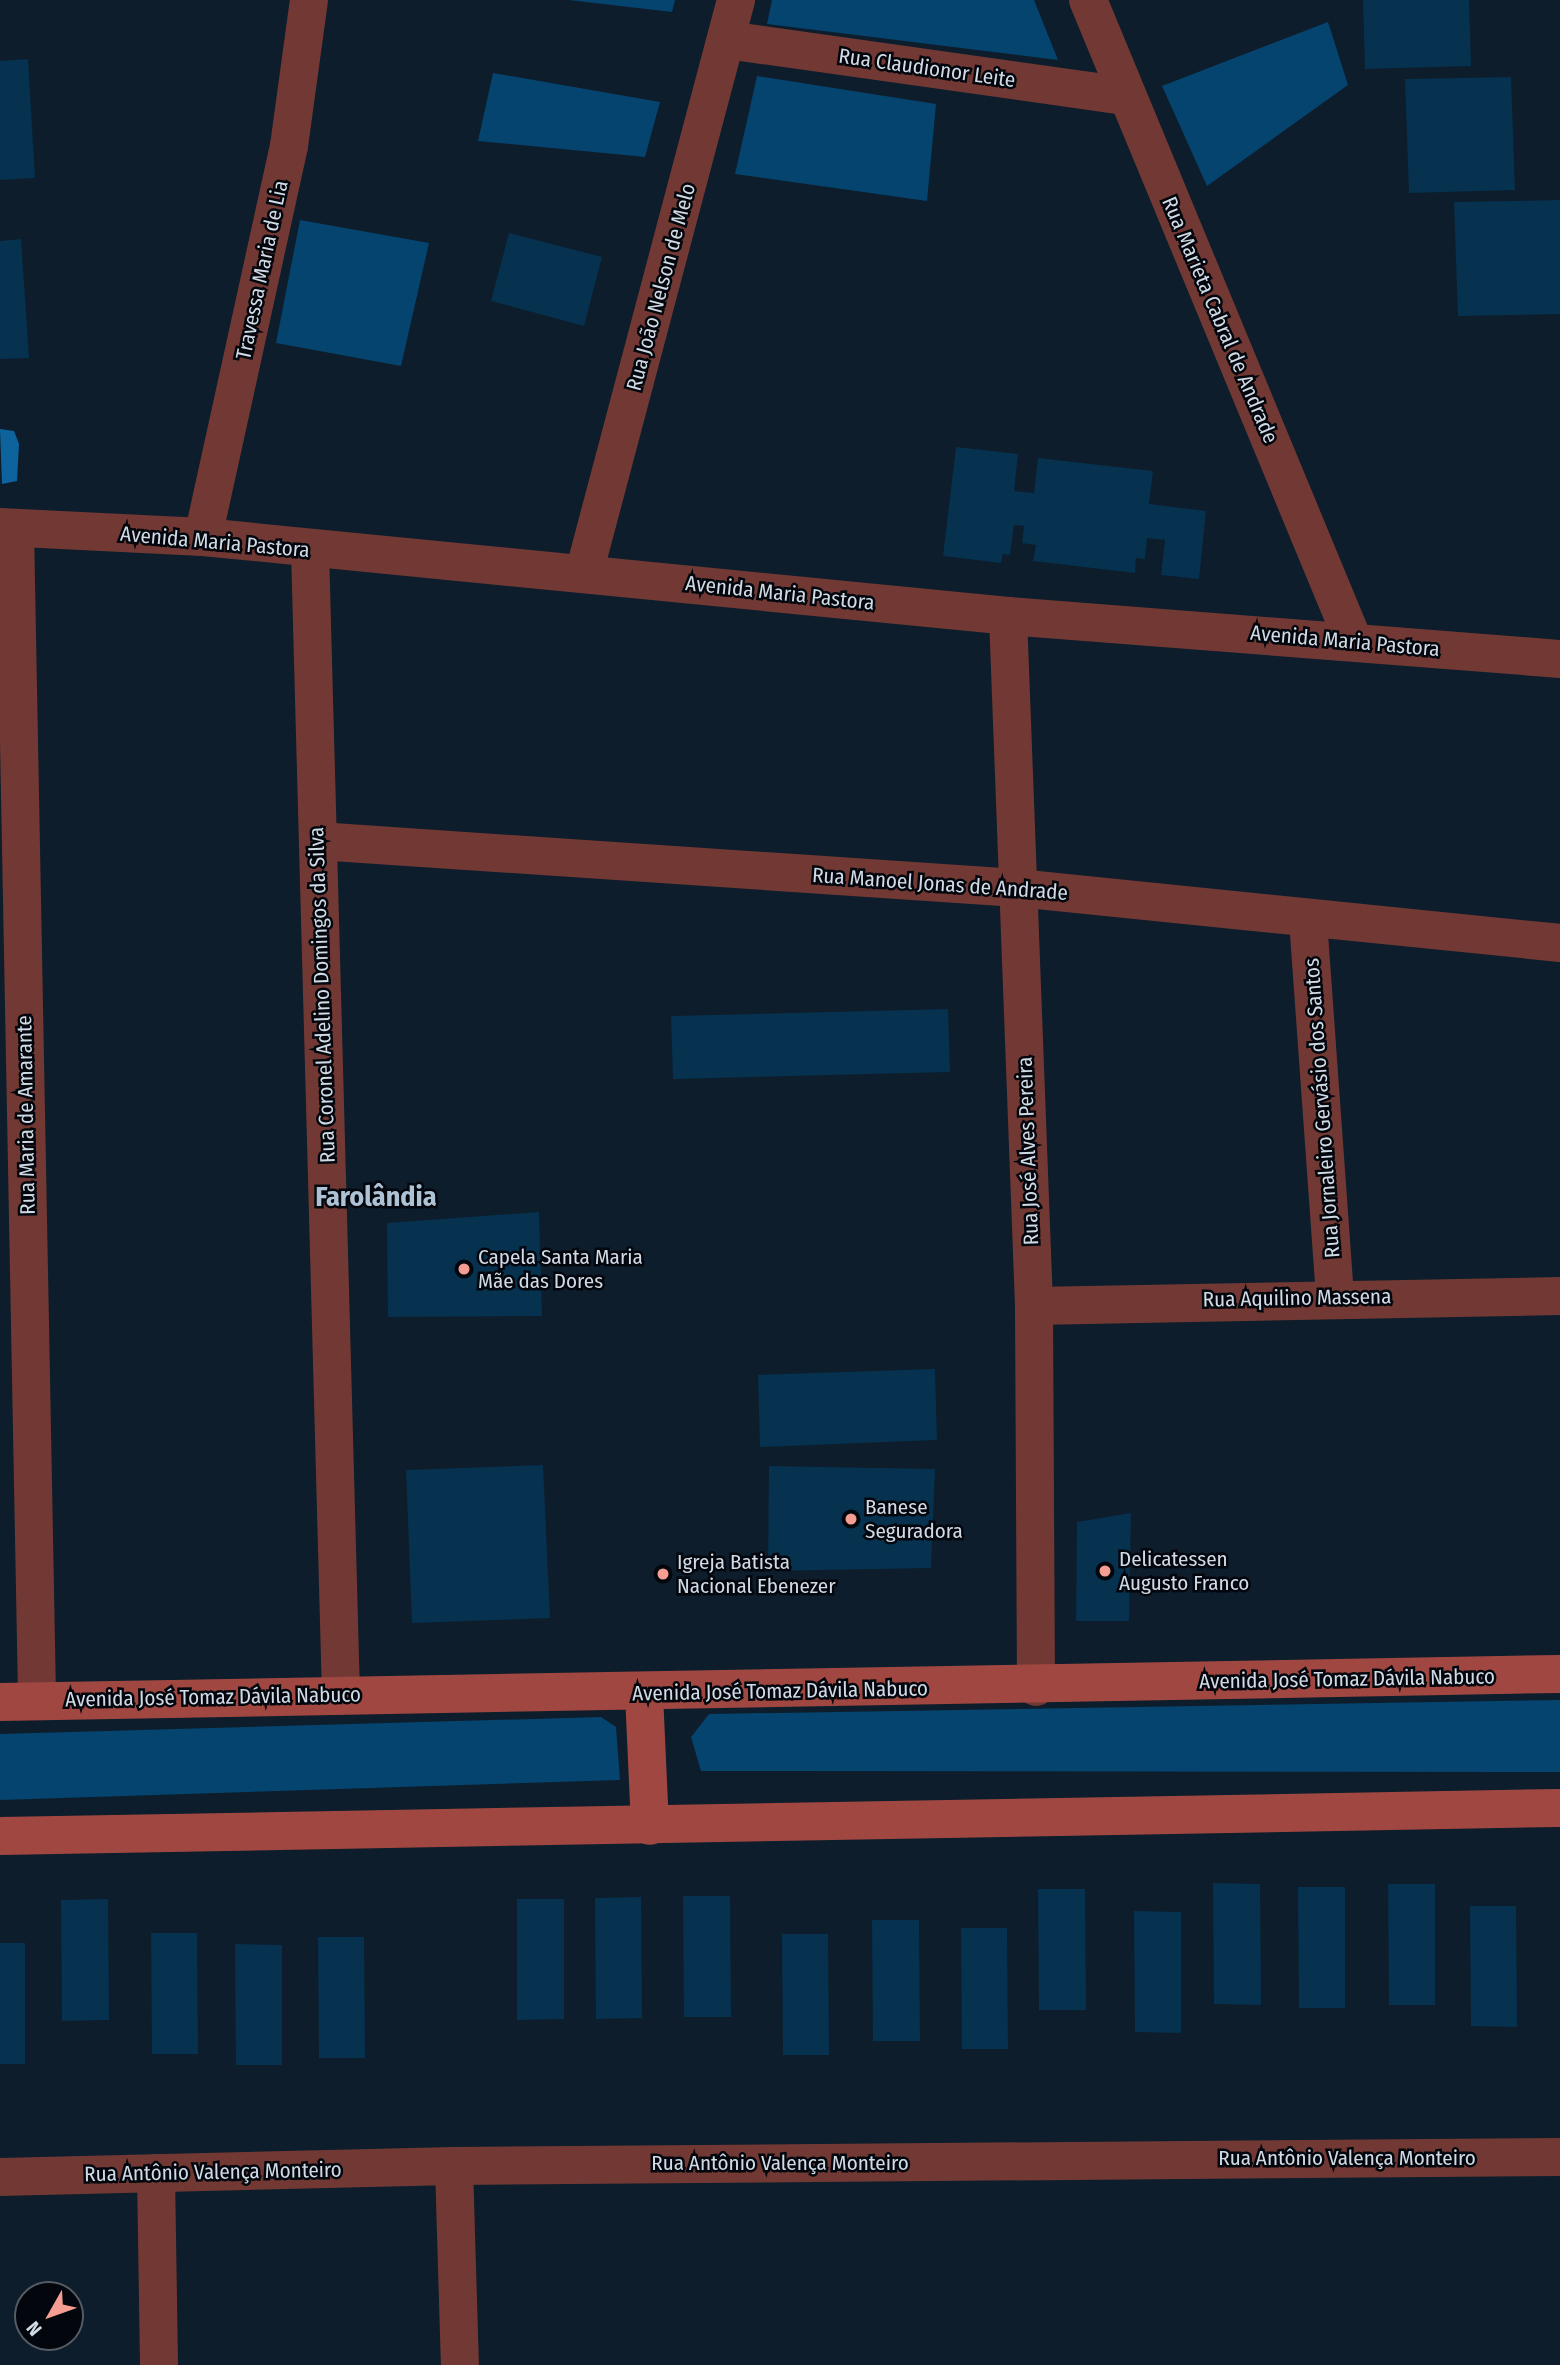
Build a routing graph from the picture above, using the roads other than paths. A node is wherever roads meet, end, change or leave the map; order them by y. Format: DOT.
graph roads {
  1 [pos="309,0"];
  2 [pos="736,0"];
  3 [pos="1087,0"];
  4 [pos="727,40"];
  5 [pos="1126,96"];
  6 [pos="7,528"];
  7 [pos="203,537"];
  8 [pos="310,550"];
  9 [pos="584,573"];
  10 [pos="1008,615"];
  11 [pos="1353,640"];
  12 [pos="1560,659"];
  13 [pos="318,841"];
  14 [pos="1017,888"];
  15 [pos="1308,920"];
  16 [pos="1560,943"];
  17 [pos="1335,1296"];
  18 [pos="1560,1296"];
  19 [pos="1034,1306"];
  20 [pos="1560,1674"];
  21 [pos="1036,1687"];
  22 [pos="341,1693"];
  23 [pos="643,1693"];
  24 [pos="18,1702"];
  25 [pos="1560,1808"];
  26 [pos="650,1826"];
  27 [pos="0,1836"];
  28 [pos="1560,2157"];
  29 [pos="454,2166"];
  30 [pos="156,2173"];
  31 [pos="0,2178"];
  32 [pos="159,2365"];
  33 [pos="460,2365"];
  1 -- 7 [label="street, Travessa Maria de Lia"];
  2 -- 4 [label="street, Rua João Nelson de Melo"];
  3 -- 5 [label="street, Rua Marieta Cabral de Andrade"];
  4 -- 5 [label="street, Rua Claudionor Leite"];
  4 -- 9 [label="street, Rua João Nelson de Melo"];
  5 -- 11 [label="street, Rua Marieta Cabral de Andrade"];
  6 -- 7 [label="street, Avenida Maria Pastora"];
  6 -- 24 [label="street, Rua Maria de Amarante"];
  7 -- 8 [label="street, Avenida Maria Pastora"];
  8 -- 9 [label="street, Avenida Maria Pastora"];
  8 -- 13 [label="street, Rua Coronel Adelino Domingos da Silva"];
  9 -- 10 [label="street, Avenida Maria Pastora"];
  10 -- 11 [label="street, Avenida Maria Pastora"];
  10 -- 14 [label="street, Rua José Alves Pereira"];
  11 -- 12 [label="street, Avenida Maria Pastora"];
  13 -- 14 [label="street, Rua Manoel Jonas de Andrade"];
  13 -- 22 [label="street, Rua Coronel Adelino Domingos da Silva"];
  14 -- 15 [label="street, Rua Manoel Jonas de Andrade"];
  14 -- 19 [label="street, Rua José Alves Pereira"];
  15 -- 16 [label="street, Rua Manoel Jonas de Andrade"];
  15 -- 17 [label="street, Rua Jornaleiro Gervásio dos Santos"];
  17 -- 18 [label="street, Rua Aquilino Massena"];
  17 -- 19 [label="street, Rua Aquilino Massena"];
  19 -- 21 [label="street, Rua José Alves Pereira"];
  20 -- 21 [label="main road, Avenida José Tomaz Dávila Nabuco"];
  21 -- 23 [label="main road, Avenida José Tomaz Dávila Nabuco"];
  22 -- 23 [label="main road, Avenida José Tomaz Dávila Nabuco"];
  22 -- 24 [label="main road, Avenida José Tomaz Dávila Nabuco"];
  23 -- 26 [label="main road"];
  25 -- 26 [label="main road"];
  26 -- 27 [label="main road"];
  28 -- 29 [label="street, Rua Antônio Valença Monteiro"];
  29 -- 30 [label="street, Rua Antônio Valença Monteiro"];
  29 -- 33 [label="street"];
  30 -- 31 [label="street, Rua Antônio Valença Monteiro"];
  30 -- 32 [label="street"];
}
